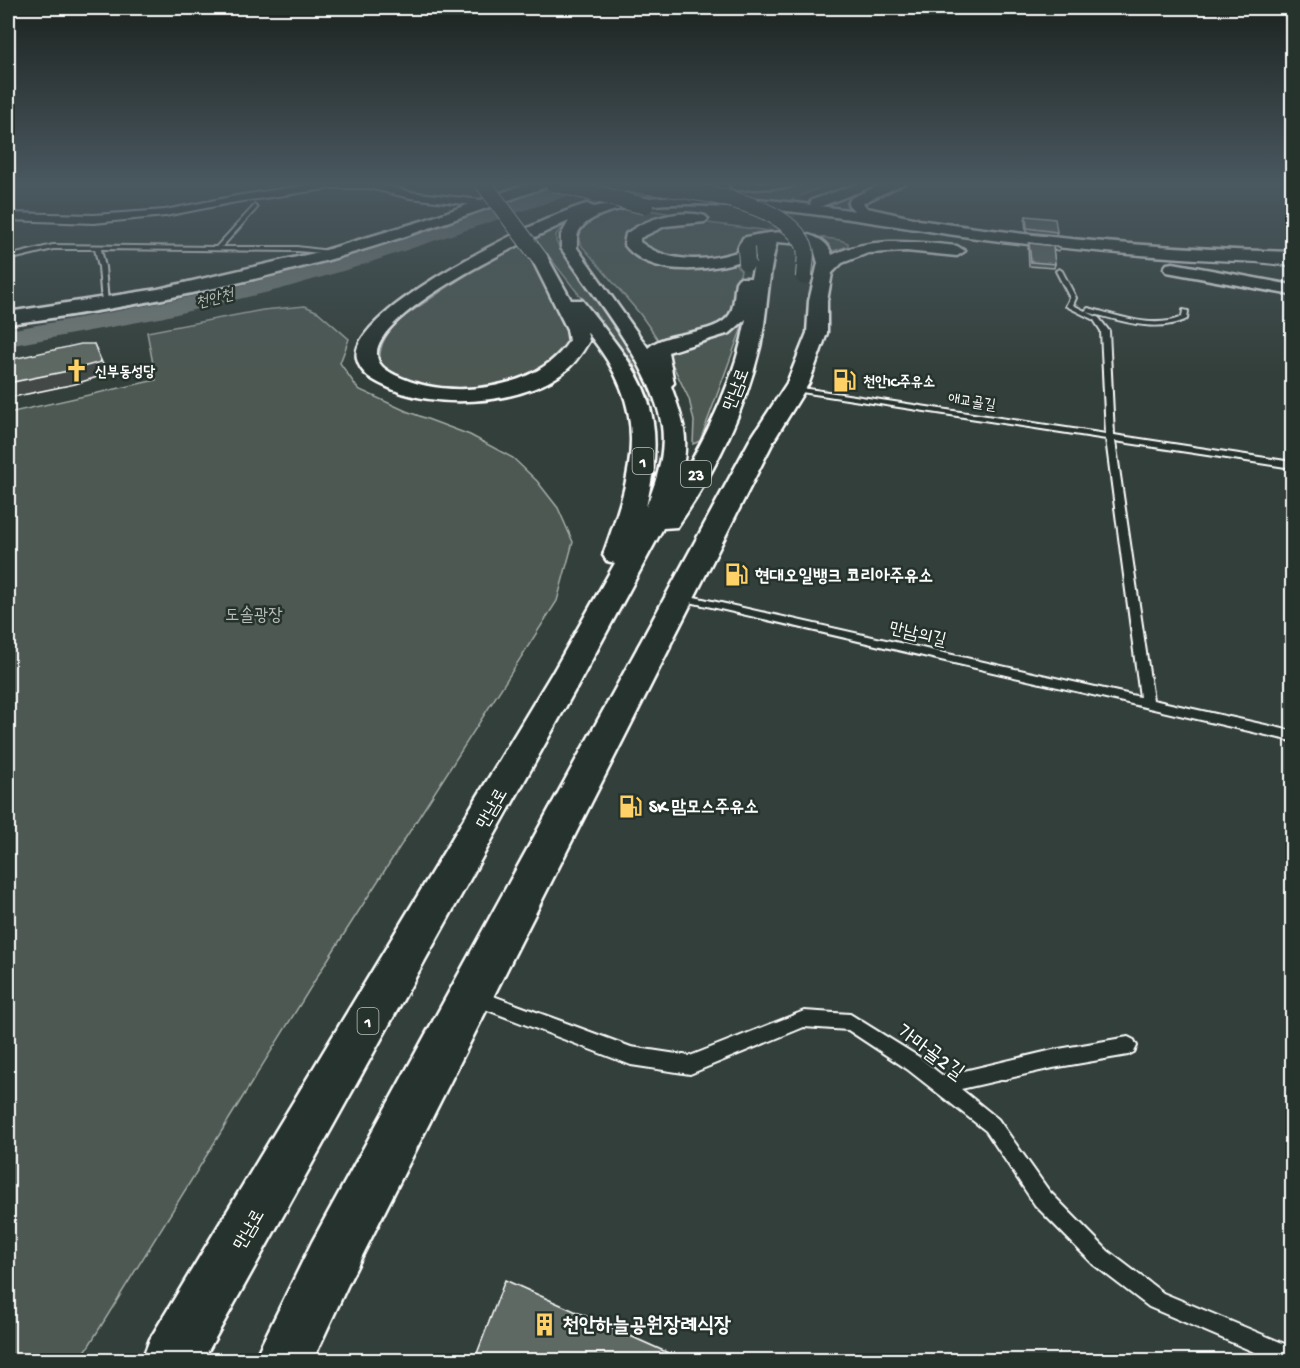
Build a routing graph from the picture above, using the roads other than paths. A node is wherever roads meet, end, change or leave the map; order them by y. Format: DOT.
graph roads {
  1 [pos="20,247"];
  2 [pos="54,247"];
  3 [pos="97,247"];
  4 [pos="352,247"];
  5 [pos="505,247"];
  6 [pos="531,247"];
  7 [pos="569,247"];
  8 [pos="636,247"];
  9 [pos="762,247"];
  10 [pos="765,247"];
  11 [pos="765,247"];
  12 [pos="767,247"];
  13 [pos="803,247"];
  14 [pos="822,247"];
  15 [pos="981,247"];
  16 [pos="1128,247"];
  17 [pos="218,248"];
  18 [pos="1151,249"];
  19 [pos="335,252"];
  20 [pos="970,252"];
  21 [pos="1293,257"];
  22 [pos="8,258"];
  23 [pos="540,259"];
  24 [pos="1293,264"];
  25 [pos="1055,265"];
  26 [pos="1169,267"];
  27 [pos="1293,269"];
  28 [pos="825,271"];
  29 [pos="1293,279"];
  30 [pos="1293,290"];
  31 [pos="105,303"];
  32 [pos="1092,303"];
  33 [pos="1070,306"];
  34 [pos="1185,311"];
  35 [pos="8,318"];
  36 [pos="798,319"];
  37 [pos="793,341"];
  38 [pos="795,389"];
  39 [pos="668,401"];
  40 [pos="1110,435"];
  41 [pos="762,440"];
  42 [pos="1293,465"];
  43 [pos="681,597"];
  44 [pos="654,647"];
  45 [pos="564,681"];
  46 [pos="1148,703"];
  47 [pos="1293,736"];
  48 [pos="470,996"];
  49 [pos="1128,1046"];
  50 [pos="941,1085"];
  51 [pos="1293,1358"];
  52 [pos="171,1360"];
  53 [pos="283,1360"];
  1 -- 2 [label="lane"];
  2 -- 3 [label="lane"];
  2 -- 22 [label="lane"];
  3 -- 17 [label="lane"];
  3 -- 31 [label="lane"];
  4 -- 19 [label="main road"];
  5 -- 23 [label="main road"];
  6 -- 23 [label="main road, 1, bridge"];
  7 -- 39 [label="main road"];
  8 -- 9 [label="main road"];
  10 -- 39 [label="main road"];
  11 -- 45 [label="main road, 만남로 / 23"];
  12 -- 44 [label="main road, 만남로 / 23"];
  13 -- 36 [label="main road, bridge"];
  14 -- 28 [label="main road"];
  15 -- 26 [label="main road"];
  16 -- 18 [label="main road"];
  17 -- 19 [label="lane"];
  18 -- 21 [label="main road"];
  18 -- 24 [label="lane"];
  18 -- 27 [label="main road"];
  19 -- 31 [label="main road"];
  20 -- 28 [label="main road"];
  23 -- 45 [label="main road, 1"];
  25 -- 26 [label="main road"];
  25 -- 33 [label="lane"];
  26 -- 29 [label="main road"];
  26 -- 30 [label="main road"];
  28 -- 38 [label="main road"];
  31 -- 35 [label="main road"];
  32 -- 33 [label="lane"];
  33 -- 34 [label="lane"];
  33 -- 40 [label="lane"];
  37 -- 41 [label="main road"];
  38 -- 40 [label="lane, 애교골길"];
  38 -- 41 [label="main road"];
  39 -- 45 [label="main road"];
  40 -- 42 [label="lane, 애교골길"];
  40 -- 46 [label="lane"];
  41 -- 43 [label="main road"];
  43 -- 44 [label="main road"];
  43 -- 46 [label="lane, 만남의길"];
  44 -- 48 [label="main road, 만남로"];
  45 -- 52 [label="main road, 만남로 / 1"];
  46 -- 47 [label="lane, 만남의길"];
  48 -- 50 [label="lane, 가마골2길"];
  48 -- 53 [label="main road, 만남로"];
  49 -- 50 [label="lane"];
  50 -- 51 [label="lane, 가마골2길"];
}
